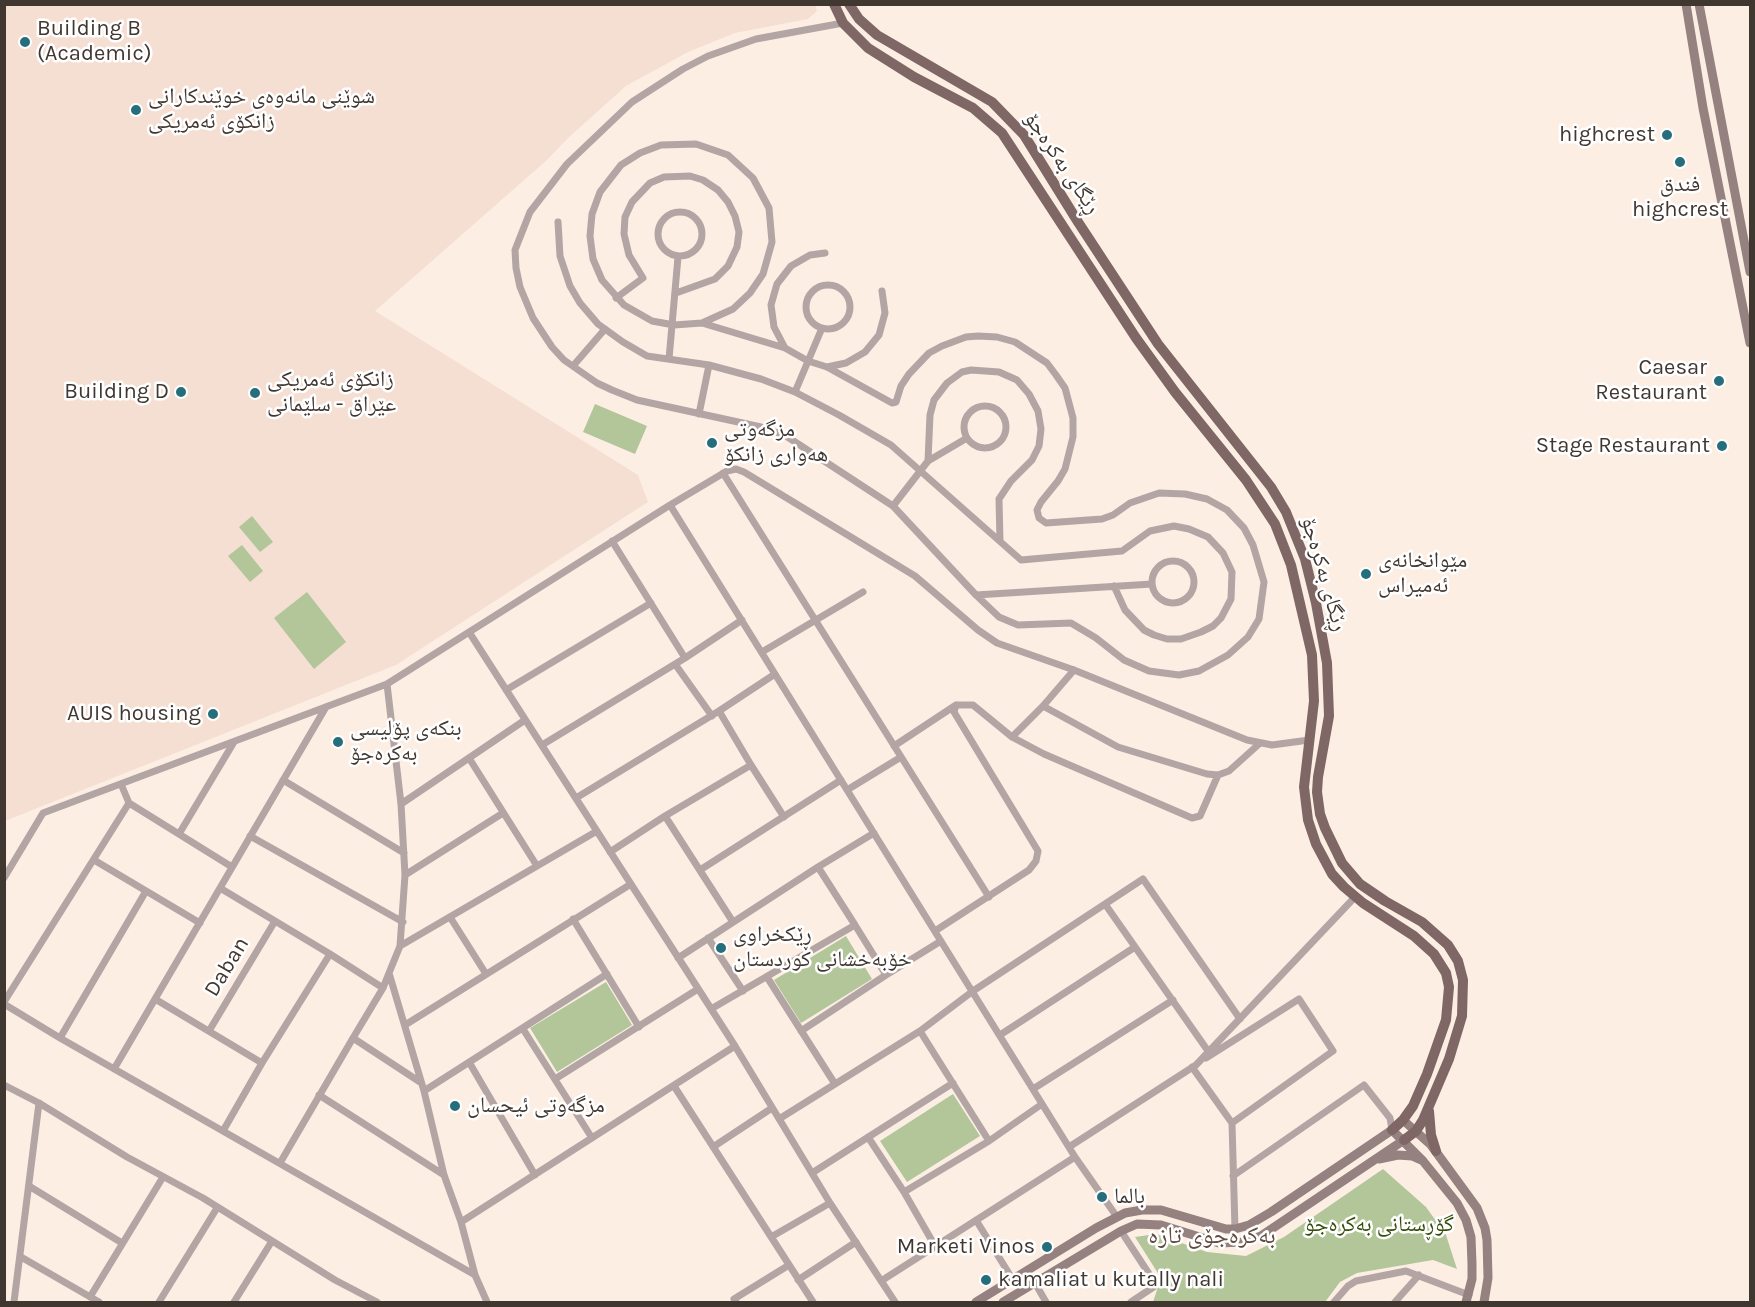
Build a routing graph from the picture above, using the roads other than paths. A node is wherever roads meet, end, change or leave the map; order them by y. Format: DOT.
graph roads {
  1 [pos="834,4"];
  2 [pos="849,4"];
  3 [pos="1686,4"];
  4 [pos="1700,4"];
  5 [pos="859,19"];
  6 [pos="843,23"];
  7 [pos="558,222"];
  8 [pos="825,253"];
  9 [pos="678,257"];
  10 [pos="1750,272"];
  11 [pos="882,291"];
  12 [pos="676,292"];
  13 [pos="616,298"];
  14 [pos="702,322"];
  15 [pos="674,325"];
  16 [pos="822,328"];
  17 [pos="605,329"];
  18 [pos="1750,344"];
  19 [pos="785,348"];
  20 [pos="669,359"];
  21 [pos="808,360"];
  22 [pos="709,364"];
  23 [pos="573,366"];
  24 [pos="827,367"];
  25 [pos="795,392"];
  26 [pos="699,414"];
  27 [pos="967,438"];
  28 [pos="928,461"];
  29 [pos="921,471"];
  30 [pos="723,473"];
  31 [pos="670,505"];
  32 [pos="893,506"];
  33 [pos="612,541"];
  34 [pos="1000,541"];
  35 [pos="1152,584"];
  36 [pos="1114,586"];
  37 [pos="863,592"];
  38 [pos="976,595"];
  39 [pos="651,603"];
  40 [pos="815,619"];
  41 [pos="742,620"];
  42 [pos="469,632"];
  43 [pos="762,652"];
  44 [pos="685,658"];
  45 [pos="675,664"];
  46 [pos="1074,670"];
  47 [pos="776,674"];
  48 [pos="387,684"];
  49 [pos="506,690"];
  50 [pos="956,705"];
  51 [pos="1043,706"];
  52 [pos="326,707"];
  53 [pos="715,713"];
  54 [pos="525,720"];
  55 [pos="1012,737"];
  56 [pos="1309,740"];
  57 [pos="234,742"];
  58 [pos="1259,744"];
  59 [pos="542,745"];
  60 [pos="894,746"];
  61 [pos="901,757"];
  62 [pos="469,758"];
  63 [pos="752,765"];
  64 [pos="1218,775"];
  65 [pos="283,780"];
  66 [pos="841,780"];
  67 [pos="121,784"];
  68 [pos="847,790"];
  69 [pos="576,798"];
  70 [pos="129,803"];
  71 [pos="401,804"];
  72 [pos="504,813"];
  73 [pos="665,816"];
  74 [pos="784,817"];
  75 [pos="1325,828"];
  76 [pos="1311,830"];
  77 [pos="597,831"];
  78 [pos="874,833"];
  79 [pos="179,834"];
  80 [pos="250,836"];
  81 [pos="610,852"];
  82 [pos="404,853"];
  83 [pos="94,860"];
  84 [pos="537,866"];
  85 [pos="232,867"];
  86 [pos="818,867"];
  87 [pos="700,870"];
  88 [pos="405,875"];
  89 [pos="4,878"];
  90 [pos="631,884"];
  91 [pos="220,888"];
  92 [pos="146,891"];
  93 [pos="989,897"];
  94 [pos="1355,897"];
  95 [pos="1105,904"];
  96 [pos="450,917"];
  97 [pos="573,919"];
  98 [pos="275,921"];
  99 [pos="403,922"];
  100 [pos="733,922"];
  101 [pos="200,923"];
  102 [pos="855,925"];
  103 [pos="935,931"];
  104 [pos="708,938"];
  105 [pos="941,941"];
  106 [pos="400,946"];
  107 [pos="1135,947"];
  108 [pos="330,954"];
  109 [pos="678,958"];
  110 [pos="389,973"];
  111 [pos="486,974"];
  112 [pos="607,974"];
  113 [pos="886,975"];
  114 [pos="767,977"];
  115 [pos="383,988"];
  116 [pos="698,989"];
  117 [pos="743,991"];
  118 [pos="973,991"];
  119 [pos="155,999"];
  120 [pos="1173,1000"];
  121 [pos="4,1003"];
  122 [pos="711,1010"];
  123 [pos="1240,1019"];
  124 [pos="405,1025"];
  125 [pos="639,1027"];
  126 [pos="523,1029"];
  127 [pos="209,1031"];
  128 [pos="801,1031"];
  129 [pos="920,1031"];
  130 [pos="1000,1035"];
  131 [pos="60,1038"];
  132 [pos="353,1038"];
  133 [pos="735,1046"];
  134 [pos="1208,1051"];
  135 [pos="469,1062"];
  136 [pos="262,1063"];
  137 [pos="1194,1066"];
  138 [pos="114,1069"];
  139 [pos="555,1079"];
  140 [pos="420,1082"];
  141 [pos="953,1083"];
  142 [pos="835,1084"];
  143 [pos="4,1085"];
  144 [pos="674,1086"];
  145 [pos="1033,1089"];
  146 [pos="424,1091"];
  147 [pos="319,1095"];
  148 [pos="39,1103"];
  149 [pos="1042,1104"];
  150 [pos="772,1108"];
  151 [pos="1429,1109"];
  152 [pos="1390,1118"];
  153 [pos="779,1119"];
  154 [pos="1403,1120"];
  155 [pos="1232,1123"];
  156 [pos="1392,1130"];
  157 [pos="223,1131"];
  158 [pos="1416,1131"];
  159 [pos="868,1137"];
  160 [pos="592,1138"];
  161 [pos="1404,1140"];
  162 [pos="989,1141"];
  163 [pos="713,1147"];
  164 [pos="1069,1148"];
  165 [pos="1364,1148"];
  166 [pos="1436,1151"];
  167 [pos="1075,1157"];
  168 [pos="1373,1160"];
  169 [pos="1423,1161"];
  170 [pos="280,1163"];
  171 [pos="812,1173"];
  172 [pos="444,1175"];
  173 [pos="535,1175"];
  174 [pos="1233,1176"];
  175 [pos="163,1177"];
  176 [pos="29,1186"];
  177 [pos="904,1192"];
  178 [pos="830,1203"];
  179 [pos="217,1208"];
  180 [pos="1116,1217"];
  181 [pos="976,1220"];
  182 [pos="461,1222"];
  183 [pos="1235,1229"];
  184 [pos="1121,1231"];
  185 [pos="771,1238"];
  186 [pos="272,1241"];
  187 [pos="856,1242"];
  188 [pos="122,1243"];
  189 [pos="935,1246"];
  190 [pos="21,1257"];
  191 [pos="789,1265"];
  192 [pos="476,1275"];
  193 [pos="1419,1275"];
  194 [pos="798,1280"];
  195 [pos="1013,1280"];
  196 [pos="881,1281"];
  197 [pos="1035,1283"];
  198 [pos="1148,1292"];
  199 [pos="90,1297"];
  200 [pos="1467,1299"];
  201 [pos="14,1302"];
  202 [pos="99,1302"];
  203 [pos="159,1302"];
  204 [pos="234,1302"];
  205 [pos="373,1302"];
  206 [pos="487,1302"];
  207 [pos="736,1302"];
  208 [pos="813,1302"];
  209 [pos="895,1302"];
  210 [pos="976,1302"];
  211 [pos="1004,1302"];
  212 [pos="1046,1302"];
  213 [pos="1131,1302"];
  214 [pos="1144,1302"];
  215 [pos="1334,1302"];
  216 [pos="1395,1302"];
  217 [pos="1484,1302"];
  1 -- 6 [label="main road, ڕێگای بەکرەجۆ"];
  2 -- 5 [label="main road, ڕێگای بەکرەجۆ"];
  3 -- 18 [label="main road"];
  4 -- 10 [label="main road"];
  5 -- 6 [label="main road"];
  5 -- 75 [label="main road, ڕێگای بەکرەجۆ"];
  6 -- 23 [label="street"];
  6 -- 56 [label="main road, ڕێگای بەکرەجۆ"];
  7 -- 17 [label="street"];
  8 -- 19 [label="street"];
  9 -- 9 [label="street"];
  9 -- 12 [label="street"];
  11 -- 24 [label="street"];
  12 -- 13 [label="street"];
  12 -- 15 [label="street"];
  13 -- 14 [label="street"];
  13 -- 15 [label="street"];
  14 -- 15 [label="street"];
  14 -- 19 [label="street"];
  15 -- 20 [label="street"];
  16 -- 16 [label="street"];
  16 -- 21 [label="street"];
  17 -- 20 [label="street"];
  17 -- 23 [label="street"];
  19 -- 21 [label="street"];
  20 -- 22 [label="street"];
  21 -- 24 [label="street"];
  21 -- 25 [label="street"];
  22 -- 25 [label="street"];
  22 -- 26 [label="street"];
  23 -- 26 [label="street"];
  24 -- 38 [label="street"];
  25 -- 29 [label="street"];
  26 -- 32 [label="street"];
  27 -- 27 [label="street"];
  27 -- 28 [label="street"];
  28 -- 29 [label="street"];
  28 -- 34 [label="street"];
  29 -- 32 [label="street"];
  29 -- 34 [label="street"];
  30 -- 31 [label="street"];
  30 -- 40 [label="street"];
  30 -- 46 [label="street"];
  31 -- 33 [label="street"];
  31 -- 41 [label="street"];
  32 -- 38 [label="street"];
  33 -- 39 [label="street"];
  33 -- 42 [label="street"];
  34 -- 36 [label="street"];
  35 -- 35 [label="street"];
  35 -- 36 [label="street"];
  36 -- 38 [label="street"];
  37 -- 40 [label="street"];
  39 -- 44 [label="street"];
  39 -- 49 [label="street"];
  40 -- 43 [label="street"];
  40 -- 60 [label="street"];
  41 -- 43 [label="street"];
  41 -- 44 [label="street"];
  42 -- 48 [label="street"];
  42 -- 49 [label="street"];
  43 -- 47 [label="street"];
  44 -- 45 [label="street"];
  45 -- 53 [label="street"];
  45 -- 59 [label="street"];
  46 -- 51 [label="street"];
  46 -- 58 [label="street"];
  47 -- 53 [label="street"];
  47 -- 66 [label="street"];
  48 -- 52 [label="street"];
  48 -- 71 [label="street"];
  49 -- 54 [label="street"];
  50 -- 55 [label="street"];
  50 -- 60 [label="street"];
  50 -- 93 [label="street"];
  51 -- 55 [label="street"];
  51 -- 64 [label="street"];
  52 -- 57 [label="street"];
  52 -- 65 [label="street"];
  53 -- 63 [label="street"];
  53 -- 69 [label="street"];
  54 -- 59 [label="street"];
  54 -- 62 [label="street"];
  55 -- 64 [label="street"];
  56 -- 58 [label="street"];
  56 -- 76 [label="main road, ڕێگای بەکرەجۆ"];
  57 -- 67 [label="street"];
  57 -- 79 [label="street"];
  58 -- 64 [label="street"];
  59 -- 69 [label="street"];
  60 -- 61 [label="street"];
  61 -- 68 [label="street"];
  61 -- 93 [label="street"];
  62 -- 71 [label="street"];
  62 -- 72 [label="street"];
  63 -- 73 [label="street"];
  63 -- 74 [label="street"];
  65 -- 80 [label="street"];
  65 -- 82 [label="street"];
  66 -- 68 [label="street"];
  66 -- 74 [label="street"];
  67 -- 70 [label="street"];
  67 -- 89 [label="street"];
  68 -- 78 [label="street"];
  69 -- 77 [label="street"];
  70 -- 79 [label="street"];
  70 -- 83 [label="street"];
  71 -- 82 [label="street"];
  72 -- 84 [label="street"];
  72 -- 88 [label="street"];
  73 -- 81 [label="street"];
  73 -- 87 [label="street"];
  74 -- 87 [label="street"];
  75 -- 76 [label="main road"];
  75 -- 151 [label="main road, ڕێگای بەکرەجۆ"];
  76 -- 94 [label="main road, ڕێگای بەکرەجۆ"];
  77 -- 81 [label="street"];
  77 -- 84 [label="street"];
  78 -- 86 [label="street"];
  78 -- 103 [label="street"];
  79 -- 85 [label="street"];
  80 -- 85 [label="street"];
  80 -- 99 [label="street"];
  81 -- 90 [label="street"];
  82 -- 88 [label="street"];
  83 -- 92 [label="street"];
  83 -- 121 [label="street"];
  84 -- 96 [label="street"];
  85 -- 91 [label="street"];
  86 -- 100 [label="street"];
  86 -- 102 [label="street"];
  87 -- 100 [label="street"];
  88 -- 99 [label="street"];
  90 -- 97 [label="street"];
  90 -- 109 [label="street"];
  91 -- 98 [label="street"];
  91 -- 101 [label="street"];
  92 -- 101 [label="street"];
  92 -- 131 [label="street"];
  93 -- 103 [label="street"];
  94 -- 123 [label="street"];
  94 -- 154 [label="main road, ڕێگای بەکرەجۆ"];
  95 -- 107 [label="street"];
  95 -- 118 [label="street"];
  95 -- 123 [label="street"];
  96 -- 106 [label="street"];
  96 -- 111 [label="street"];
  97 -- 111 [label="street"];
  97 -- 112 [label="street"];
  98 -- 108 [label="street"];
  98 -- 127 [label="street, Daban"];
  99 -- 106 [label="street"];
  100 -- 104 [label="street"];
  101 -- 119 [label="street"];
  102 -- 113 [label="street"];
  102 -- 114 [label="street"];
  103 -- 105 [label="street"];
  104 -- 109 [label="street"];
  104 -- 117 [label="street"];
  105 -- 113 [label="street"];
  105 -- 118 [label="street"];
  106 -- 110 [label="street"];
  107 -- 120 [label="street"];
  107 -- 130 [label="street"];
  108 -- 115 [label="street"];
  108 -- 136 [label="street"];
  109 -- 116 [label="street"];
  110 -- 115 [label="street"];
  110 -- 124 [label="street"];
  111 -- 124 [label="street"];
  112 -- 125 [label="street"];
  112 -- 126 [label="street"];
  113 -- 128 [label="street"];
  114 -- 117 [label="street"];
  114 -- 128 [label="street"];
  115 -- 132 [label="street"];
  116 -- 122 [label="street"];
  116 -- 125 [label="street"];
  117 -- 122 [label="street"];
  118 -- 129 [label="street"];
  118 -- 130 [label="street"];
  119 -- 127 [label="street"];
  119 -- 138 [label="street"];
  120 -- 134 [label="street"];
  120 -- 145 [label="street"];
  121 -- 131 [label="street"];
  122 -- 133 [label="street"];
  123 -- 134 [label="street"];
  124 -- 140 [label="street"];
  125 -- 139 [label="street"];
  126 -- 135 [label="street"];
  126 -- 139 [label="street"];
  127 -- 136 [label="street"];
  128 -- 142 [label="street"];
  129 -- 141 [label="street"];
  129 -- 142 [label="street"];
  130 -- 145 [label="street"];
  131 -- 138 [label="street"];
  132 -- 140 [label="street"];
  132 -- 147 [label="street"];
  133 -- 144 [label="street"];
  133 -- 150 [label="street"];
  134 -- 137 [label="street"];
  135 -- 146 [label="street"];
  135 -- 173 [label="street"];
  136 -- 157 [label="street"];
  137 -- 155 [label="street"];
  137 -- 155 [label="street"];
  137 -- 164 [label="street"];
  138 -- 157 [label="street"];
  139 -- 160 [label="street"];
  140 -- 146 [label="street"];
  141 -- 159 [label="street"];
  141 -- 162 [label="street"];
  142 -- 153 [label="street"];
  143 -- 148 [label="street"];
  144 -- 160 [label="street"];
  144 -- 163 [label="street"];
  145 -- 149 [label="street"];
  146 -- 172 [label="street"];
  147 -- 170 [label="street"];
  147 -- 172 [label="street"];
  148 -- 175 [label="street"];
  148 -- 176 [label="street"];
  149 -- 162 [label="street"];
  149 -- 164 [label="street"];
  150 -- 153 [label="street"];
  150 -- 163 [label="street"];
  151 -- 158 [label="main road, ڕێگای بەکرەجۆ"];
  151 -- 166 [label="main road"];
  152 -- 154 [label="street"];
  152 -- 156 [label="street"];
  152 -- 174 [label="street"];
  153 -- 171 [label="street"];
  154 -- 156 [label="main road, ڕێگای بەکرەجۆ"];
  154 -- 158 [label="main road"];
  155 -- 174 [label="street"];
  156 -- 161 [label="main road"];
  156 -- 165 [label="main road"];
  157 -- 170 [label="street"];
  158 -- 161 [label="main road, ڕێگای بەکرەجۆ"];
  158 -- 166 [label="main road"];
  159 -- 171 [label="street"];
  159 -- 177 [label="street"];
  160 -- 173 [label="street"];
  161 -- 168 [label="main road"];
  161 -- 169 [label="main road"];
  162 -- 177 [label="street"];
  163 -- 185 [label="street"];
  164 -- 167 [label="street"];
  165 -- 168 [label="main road"];
  165 -- 183 [label="main road"];
  166 -- 217 [label="main road"];
  167 -- 180 [label="street"];
  167 -- 181 [label="street"];
  168 -- 169 [label="main road"];
  168 -- 184 [label="main road"];
  169 -- 200 [label="main road"];
  170 -- 192 [label="street"];
  171 -- 178 [label="street"];
  172 -- 182 [label="street"];
  173 -- 182 [label="street"];
  174 -- 183 [label="street"];
  175 -- 179 [label="street"];
  175 -- 188 [label="street"];
  176 -- 188 [label="street"];
  176 -- 190 [label="street"];
  177 -- 189 [label="street"];
  178 -- 185 [label="street"];
  178 -- 187 [label="street"];
  179 -- 186 [label="street"];
  179 -- 203 [label="street"];
  180 -- 183 [label="main road"];
  180 -- 195 [label="main road"];
  181 -- 189 [label="street"];
  181 -- 195 [label="street"];
  182 -- 192 [label="street"];
  184 -- 197 [label="main road"];
  184 -- 198 [label="street"];
  185 -- 191 [label="street"];
  186 -- 204 [label="street"];
  186 -- 205 [label="street"];
  187 -- 194 [label="street"];
  187 -- 196 [label="street"];
  188 -- 199 [label="street"];
  189 -- 196 [label="street"];
  190 -- 199 [label="street"];
  190 -- 201 [label="street"];
  191 -- 194 [label="street"];
  191 -- 207 [label="street"];
  192 -- 206 [label="street"];
  193 -- 200 [label="street"];
  193 -- 215 [label="street"];
  193 -- 216 [label="street"];
  194 -- 208 [label="street"];
  195 -- 210 [label="main road"];
  196 -- 209 [label="street"];
  197 -- 211 [label="main road"];
  197 -- 212 [label="street"];
  198 -- 213 [label="street"];
  198 -- 214 [label="street"];
  199 -- 202 [label="street"];
}
